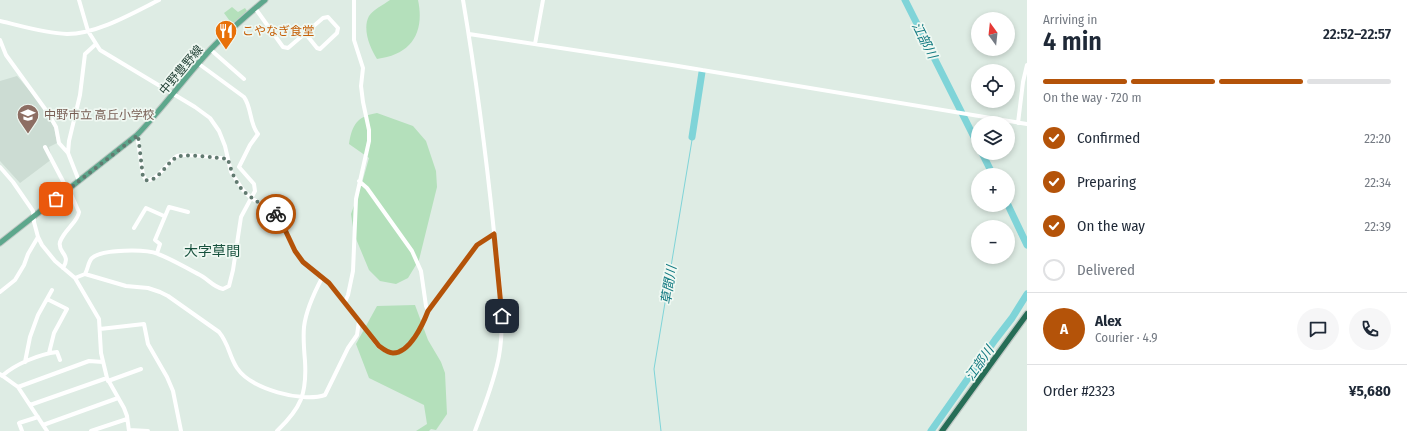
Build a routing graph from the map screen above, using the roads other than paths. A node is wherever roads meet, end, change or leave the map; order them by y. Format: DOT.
graph roads {
  1 [pos="79,0"];
  2 [pos="159,0"];
  3 [pos="265,0"];
  4 [pos="354,0"];
  5 [pos="463,0"];
  6 [pos="542,0"];
  7 [pos="255,8"];
  8 [pos="0,21"];
  9 [pos="88,31"];
  10 [pos="304,33"];
  11 [pos="469,34"];
  12 [pos="0,40"];
  13 [pos="96,44"];
  14 [pos="535,44"];
  15 [pos="211,50"];
  16 [pos="198,64"];
  17 [pos="1027,65"];
  18 [pos="244,79"];
  19 [pos="172,94"];
  20 [pos="1018,122"];
  21 [pos="1027,124"];
  22 [pos="138,135"];
  23 [pos="45,147"];
  24 [pos="68,153"];
  25 [pos="228,159"];
  26 [pos="0,167"];
  27 [pos="79,181"];
  28 [pos="359,181"];
  29 [pos="68,190"];
  30 [pos="251,198"];
  31 [pos="188,212"];
  32 [pos="34,216"];
  33 [pos="164,216"];
  34 [pos="134,228"];
  35 [pos="494,234"];
  36 [pos="38,237"];
  37 [pos="0,243"];
  38 [pos="157,253"];
  39 [pos="63,268"];
  40 [pos="85,274"];
  41 [pos="75,278"];
  42 [pos="322,278"];
  43 [pos="52,290"];
  44 [pos="0,292"];
  45 [pos="47,299"];
  46 [pos="345,302"];
  47 [pos="428,311"];
  48 [pos="1027,314"];
  49 [pos="359,321"];
  50 [pos="100,329"];
  51 [pos="49,353"];
  52 [pos="60,360"];
  53 [pos="25,362"];
  54 [pos="103,362"];
  55 [pos="141,370"];
  56 [pos="1,375"];
  57 [pos="108,380"];
  58 [pos="18,388"];
  59 [pos="303,396"];
  60 [pos="118,398"];
  61 [pos="30,405"];
  62 [pos="38,417"];
  63 [pos="127,419"];
  64 [pos="43,425"];
  65 [pos="129,430"];
  66 [pos="22,431"];
  67 [pos="47,431"];
  68 [pos="91,431"];
  69 [pos="148,431"];
  70 [pos="180,431"];
  71 [pos="277,431"];
  72 [pos="475,431"];
  73 [pos="942,431"];
  1 -- 9 [label="street"];
  2 -- 9 [label="street"];
  3 -- 7 [label="main road, 中野豊野線"];
  4 -- 28 [label="street"];
  5 -- 11 [label="street"];
  6 -- 14 [label="street"];
  7 -- 10 [label="street"];
  7 -- 15 [label="main road, 中野豊野線"];
  8 -- 9 [label="street"];
  9 -- 13 [label="street"];
  10 -- 10 [label="street"];
  11 -- 14 [label="street"];
  11 -- 35 [label="street"];
  12 -- 24 [label="street"];
  13 -- 19 [label="street"];
  13 -- 24 [label="street"];
  14 -- 20 [label="street"];
  15 -- 16 [label="main road, 中野豊野線"];
  15 -- 18 [label="street"];
  16 -- 19 [label="main road, 中野豊野線"];
  16 -- 30 [label="street"];
  17 -- 20 [label="street"];
  19 -- 22 [label="main road, 中野豊野線"];
  19 -- 25 [label="street"];
  20 -- 21 [label="street"];
  22 -- 25 [label="street"];
  22 -- 27 [label="main road, 中野豊野線"];
  23 -- 29 [label="street"];
  24 -- 27 [label="street"];
  25 -- 30 [label="street"];
  26 -- 32 [label="street"];
  27 -- 29 [label="main road, 中野豊野線"];
  28 -- 46 [label="street"];
  28 -- 47 [label="street"];
  29 -- 32 [label="main road, 中野豊野線"];
  29 -- 39 [label="street"];
  30 -- 38 [label="street"];
  30 -- 42 [label="street"];
  31 -- 33 [label="street"];
  32 -- 36 [label="street"];
  32 -- 37 [label="main road, 中野豊野線"];
  33 -- 34 [label="street"];
  33 -- 38 [label="street"];
  35 -- 47 [label="street"];
  35 -- 72 [label="street"];
  36 -- 39 [label="street"];
  36 -- 44 [label="street"];
  38 -- 40 [label="street"];
  39 -- 41 [label="street"];
  40 -- 41 [label="street"];
  40 -- 59 [label="street"];
  41 -- 50 [label="street"];
  42 -- 46 [label="street"];
  42 -- 59 [label="street"];
  43 -- 45 [label="street"];
  45 -- 51 [label="street"];
  45 -- 53 [label="street"];
  46 -- 49 [label="street"];
  47 -- 49 [label="street"];
  48 -- 73 [label="highway"];
  49 -- 59 [label="street"];
  50 -- 54 [label="street"];
  50 -- 70 [label="street"];
  51 -- 52 [label="street"];
  51 -- 53 [label="street"];
  53 -- 56 [label="street"];
  54 -- 57 [label="street"];
  54 -- 58 [label="street"];
  55 -- 57 [label="street"];
  56 -- 58 [label="street"];
  57 -- 60 [label="street"];
  57 -- 61 [label="street"];
  58 -- 61 [label="street"];
  59 -- 71 [label="street"];
  60 -- 63 [label="street"];
  60 -- 64 [label="street"];
  61 -- 62 [label="street"];
  62 -- 64 [label="street"];
  62 -- 66 [label="street"];
  63 -- 65 [label="street"];
  63 -- 68 [label="street"];
  64 -- 67 [label="street"];
  65 -- 69 [label="street"];
}
